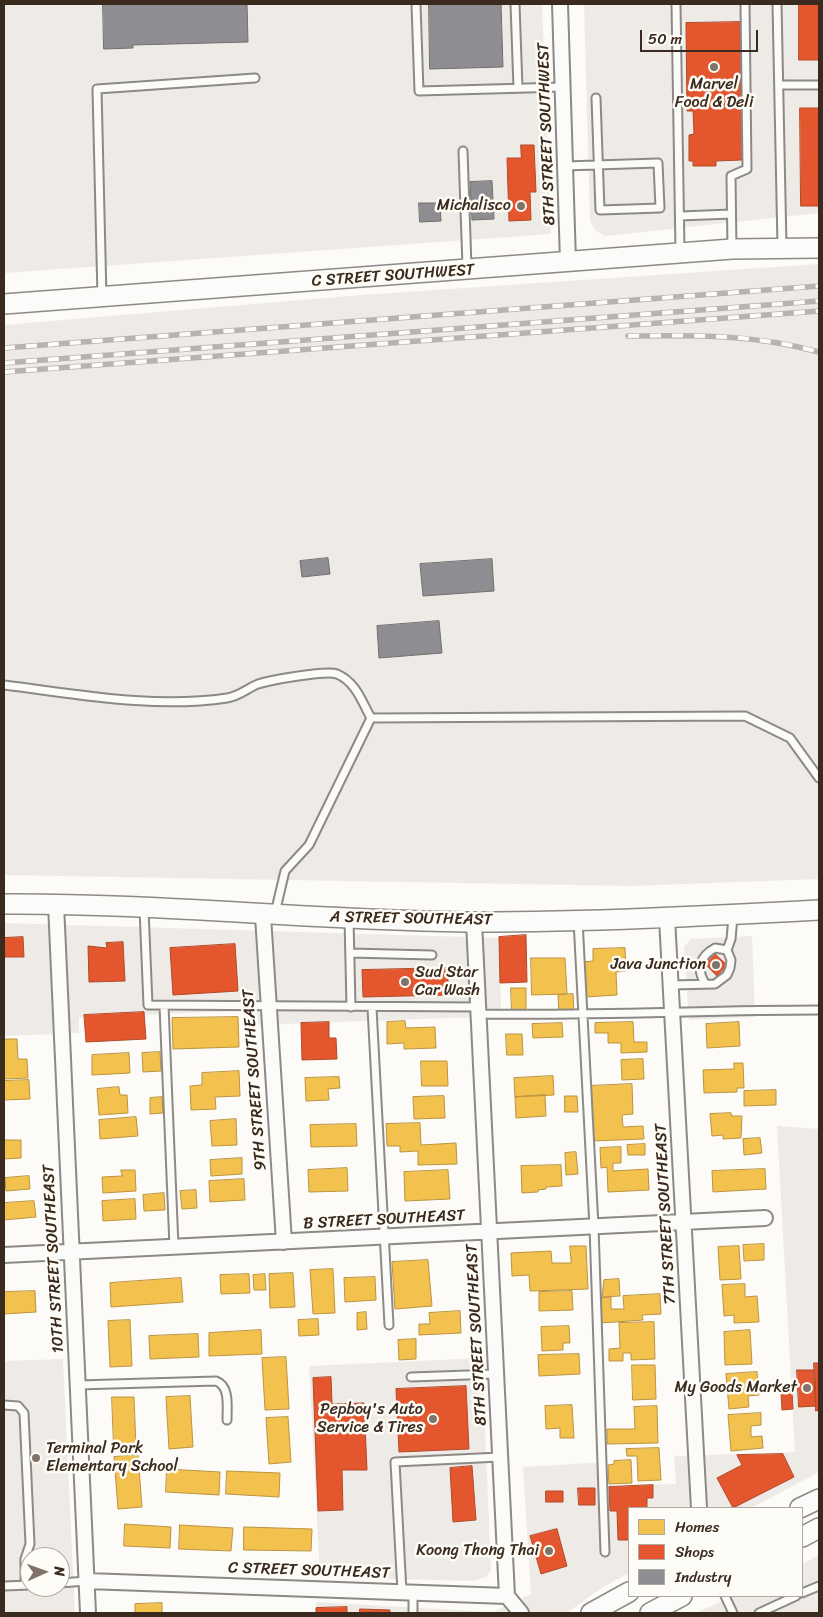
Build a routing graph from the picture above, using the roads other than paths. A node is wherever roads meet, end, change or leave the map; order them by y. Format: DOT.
graph roads {
  1 [pos="416,4"];
  2 [pos="515,4"];
  3 [pos="560,4"];
  4 [pos="676,4"];
  5 [pos="745,4"];
  6 [pos="776,4"];
  7 [pos="255,78"];
  8 [pos="780,85"];
  9 [pos="819,85"];
  10 [pos="563,87"];
  11 [pos="518,88"];
  12 [pos="596,98"];
  13 [pos="463,151"];
  14 [pos="598,165"];
  15 [pos="565,166"];
  16 [pos="731,214"];
  17 [pos="680,216"];
  18 [pos="819,235"];
  19 [pos="782,247"];
  20 [pos="819,248"];
  21 [pos="732,249"];
  22 [pos="680,253"];
  23 [pos="568,262"];
  24 [pos="467,270"];
  25 [pos="102,297"];
  26 [pos="4,304"];
  27 [pos="4,685"];
  28 [pos="371,718"];
  29 [pos="819,778"];
  30 [pos="4,904"];
  31 [pos="56,904"];
  32 [pos="144,909"];
  33 [pos="819,910"];
  34 [pos="733,915"];
  35 [pos="268,916"];
  36 [pos="349,918"];
  37 [pos="667,918"];
  38 [pos="578,920"];
  39 [pos="474,922"];
  40 [pos="727,950"];
  41 [pos="350,953"];
  42 [pos="432,955"];
  43 [pos="705,983"];
  44 [pos="670,985"];
  45 [pos="164,1006"];
  46 [pos="268,1007"];
  47 [pos="352,1007"];
  48 [pos="372,1008"];
  49 [pos="819,1010"];
  50 [pos="479,1011"];
  51 [pos="672,1013"];
  52 [pos="583,1016"];
  53 [pos="765,1218"];
  54 [pos="684,1222"];
  55 [pos="594,1227"];
  56 [pos="489,1232"];
  57 [pos="384,1237"];
  58 [pos="284,1242"];
  59 [pos="174,1247"];
  60 [pos="72,1252"];
  61 [pos="4,1255"];
  62 [pos="389,1325"];
  63 [pos="496,1374"];
  64 [pos="411,1377"];
  65 [pos="78,1385"];
  66 [pos="4,1405"];
  67 [pos="227,1420"];
  68 [pos="500,1457"];
  69 [pos="819,1499"];
  70 [pos="699,1507"];
  71 [pos="802,1507"];
  72 [pos="819,1528"];
  73 [pos="803,1536"];
  74 [pos="29,1547"];
  75 [pos="606,1552"];
  76 [pos="87,1581"];
  77 [pos="70,1582"];
  78 [pos="20,1585"];
  79 [pos="4,1586"];
  80 [pos="819,1586"];
  81 [pos="407,1592"];
  82 [pos="628,1593"];
  83 [pos="803,1593"];
  84 [pos="507,1596"];
  85 [pos="680,1597"];
  86 [pos="726,1597"];
  87 [pos="794,1597"];
  88 [pos="88,1613"];
  89 [pos="413,1613"];
  90 [pos="519,1613"];
  91 [pos="591,1613"];
  92 [pos="650,1613"];
  93 [pos="734,1613"];
  94 [pos="759,1613"];
  1 -- 11 [label="lane"];
  2 -- 11 [label="lane"];
  3 -- 10 [label="street, 8TH STREET SOUTHWEST"];
  4 -- 17 [label="lane"];
  5 -- 16 [label="lane"];
  6 -- 8 [label="lane"];
  7 -- 25 [label="lane"];
  8 -- 9 [label="lane"];
  8 -- 19 [label="lane"];
  10 -- 11 [label="lane"];
  10 -- 15 [label="street, 8TH STREET SOUTHWEST"];
  12 -- 14 [label="lane"];
  13 -- 24 [label="lane"];
  14 -- 14 [label="lane"];
  14 -- 15 [label="lane"];
  15 -- 23 [label="street, 8TH STREET SOUTHWEST"];
  16 -- 17 [label="lane"];
  16 -- 21 [label="lane"];
  17 -- 22 [label="lane"];
  18 -- 19 [label="main road, C STREET SOUTHWEST"];
  19 -- 20 [label="main road, C STREET SOUTHWEST"];
  19 -- 21 [label="main road, C STREET SOUTHWEST"];
  21 -- 22 [label="main road, C STREET SOUTHWEST"];
  22 -- 23 [label="main road, C STREET SOUTHWEST"];
  23 -- 24 [label="main road, C STREET SOUTHWEST"];
  24 -- 25 [label="main road, C STREET SOUTHWEST"];
  25 -- 26 [label="main road, C STREET SOUTHWEST"];
  27 -- 28 [label="lane"];
  28 -- 29 [label="lane"];
  28 -- 35 [label="lane"];
  30 -- 31 [label="main road, A STREET SOUTHEAST"];
  31 -- 32 [label="main road, A STREET SOUTHEAST"];
  31 -- 60 [label="street, 10TH STREET SOUTHEAST"];
  32 -- 35 [label="main road, A STREET SOUTHEAST"];
  32 -- 45 [label="lane"];
  33 -- 34 [label="main road, A STREET SOUTHEAST"];
  34 -- 37 [label="main road, A STREET SOUTHEAST"];
  34 -- 40 [label="lane"];
  35 -- 36 [label="main road, A STREET SOUTHEAST"];
  35 -- 46 [label="street, 9TH STREET SOUTHEAST"];
  36 -- 39 [label="main road, A STREET SOUTHEAST"];
  36 -- 41 [label="lane"];
  37 -- 38 [label="main road, A STREET SOUTHEAST"];
  37 -- 44 [label="street, 7TH STREET SOUTHEAST"];
  38 -- 39 [label="main road, A STREET SOUTHEAST"];
  38 -- 52 [label="lane"];
  39 -- 50 [label="street, 8TH STREET SOUTHEAST"];
  40 -- 43 [label="lane"];
  40 -- 43 [label="lane"];
  41 -- 42 [label="lane"];
  41 -- 47 [label="lane"];
  43 -- 44 [label="lane"];
  44 -- 51 [label="street, 7TH STREET SOUTHEAST"];
  45 -- 46 [label="lane"];
  45 -- 59 [label="lane"];
  46 -- 47 [label="lane"];
  46 -- 58 [label="street, 9TH STREET SOUTHEAST"];
  47 -- 48 [label="lane"];
  48 -- 50 [label="lane"];
  48 -- 57 [label="lane"];
  49 -- 51 [label="lane"];
  50 -- 52 [label="lane"];
  50 -- 56 [label="street, 8TH STREET SOUTHEAST"];
  51 -- 52 [label="lane"];
  51 -- 54 [label="street, 7TH STREET SOUTHEAST"];
  52 -- 55 [label="lane"];
  53 -- 54 [label="street, B STREET SOUTHEAST"];
  54 -- 55 [label="street, B STREET SOUTHEAST"];
  54 -- 70 [label="street, 7TH STREET SOUTHEAST"];
  55 -- 56 [label="street, B STREET SOUTHEAST"];
  55 -- 75 [label="lane"];
  56 -- 57 [label="street, B STREET SOUTHEAST"];
  56 -- 63 [label="street, 8TH STREET SOUTHEAST"];
  57 -- 58 [label="street, B STREET SOUTHEAST"];
  57 -- 62 [label="lane"];
  58 -- 59 [label="street, B STREET SOUTHEAST"];
  59 -- 60 [label="street, B STREET SOUTHEAST"];
  60 -- 61 [label="street, B STREET SOUTHEAST"];
  60 -- 65 [label="street, 10TH STREET SOUTHEAST"];
  63 -- 64 [label="lane"];
  63 -- 68 [label="street, 8TH STREET SOUTHEAST"];
  65 -- 67 [label="lane"];
  65 -- 76 [label="street, 10TH STREET SOUTHEAST"];
  66 -- 74 [label="lane"];
  68 -- 81 [label="lane"];
  68 -- 84 [label="street, 8TH STREET SOUTHEAST"];
  69 -- 71 [label="main road"];
  72 -- 73 [label="main road"];
  76 -- 77 [label="lane"];
  76 -- 81 [label="street, C STREET SOUTHEAST"];
  76 -- 88 [label="street, 10TH STREET SOUTHEAST"];
  78 -- 79 [label="lane"];
  80 -- 83 [label="lane"];
  81 -- 84 [label="street, C STREET SOUTHEAST"];
  81 -- 89 [label="lane"];
  82 -- 91 [label="main road"];
  84 -- 90 [label="street"];
  85 -- 92 [label="main road"];
  86 -- 93 [label="lane"];
  87 -- 94 [label="lane"];
}
